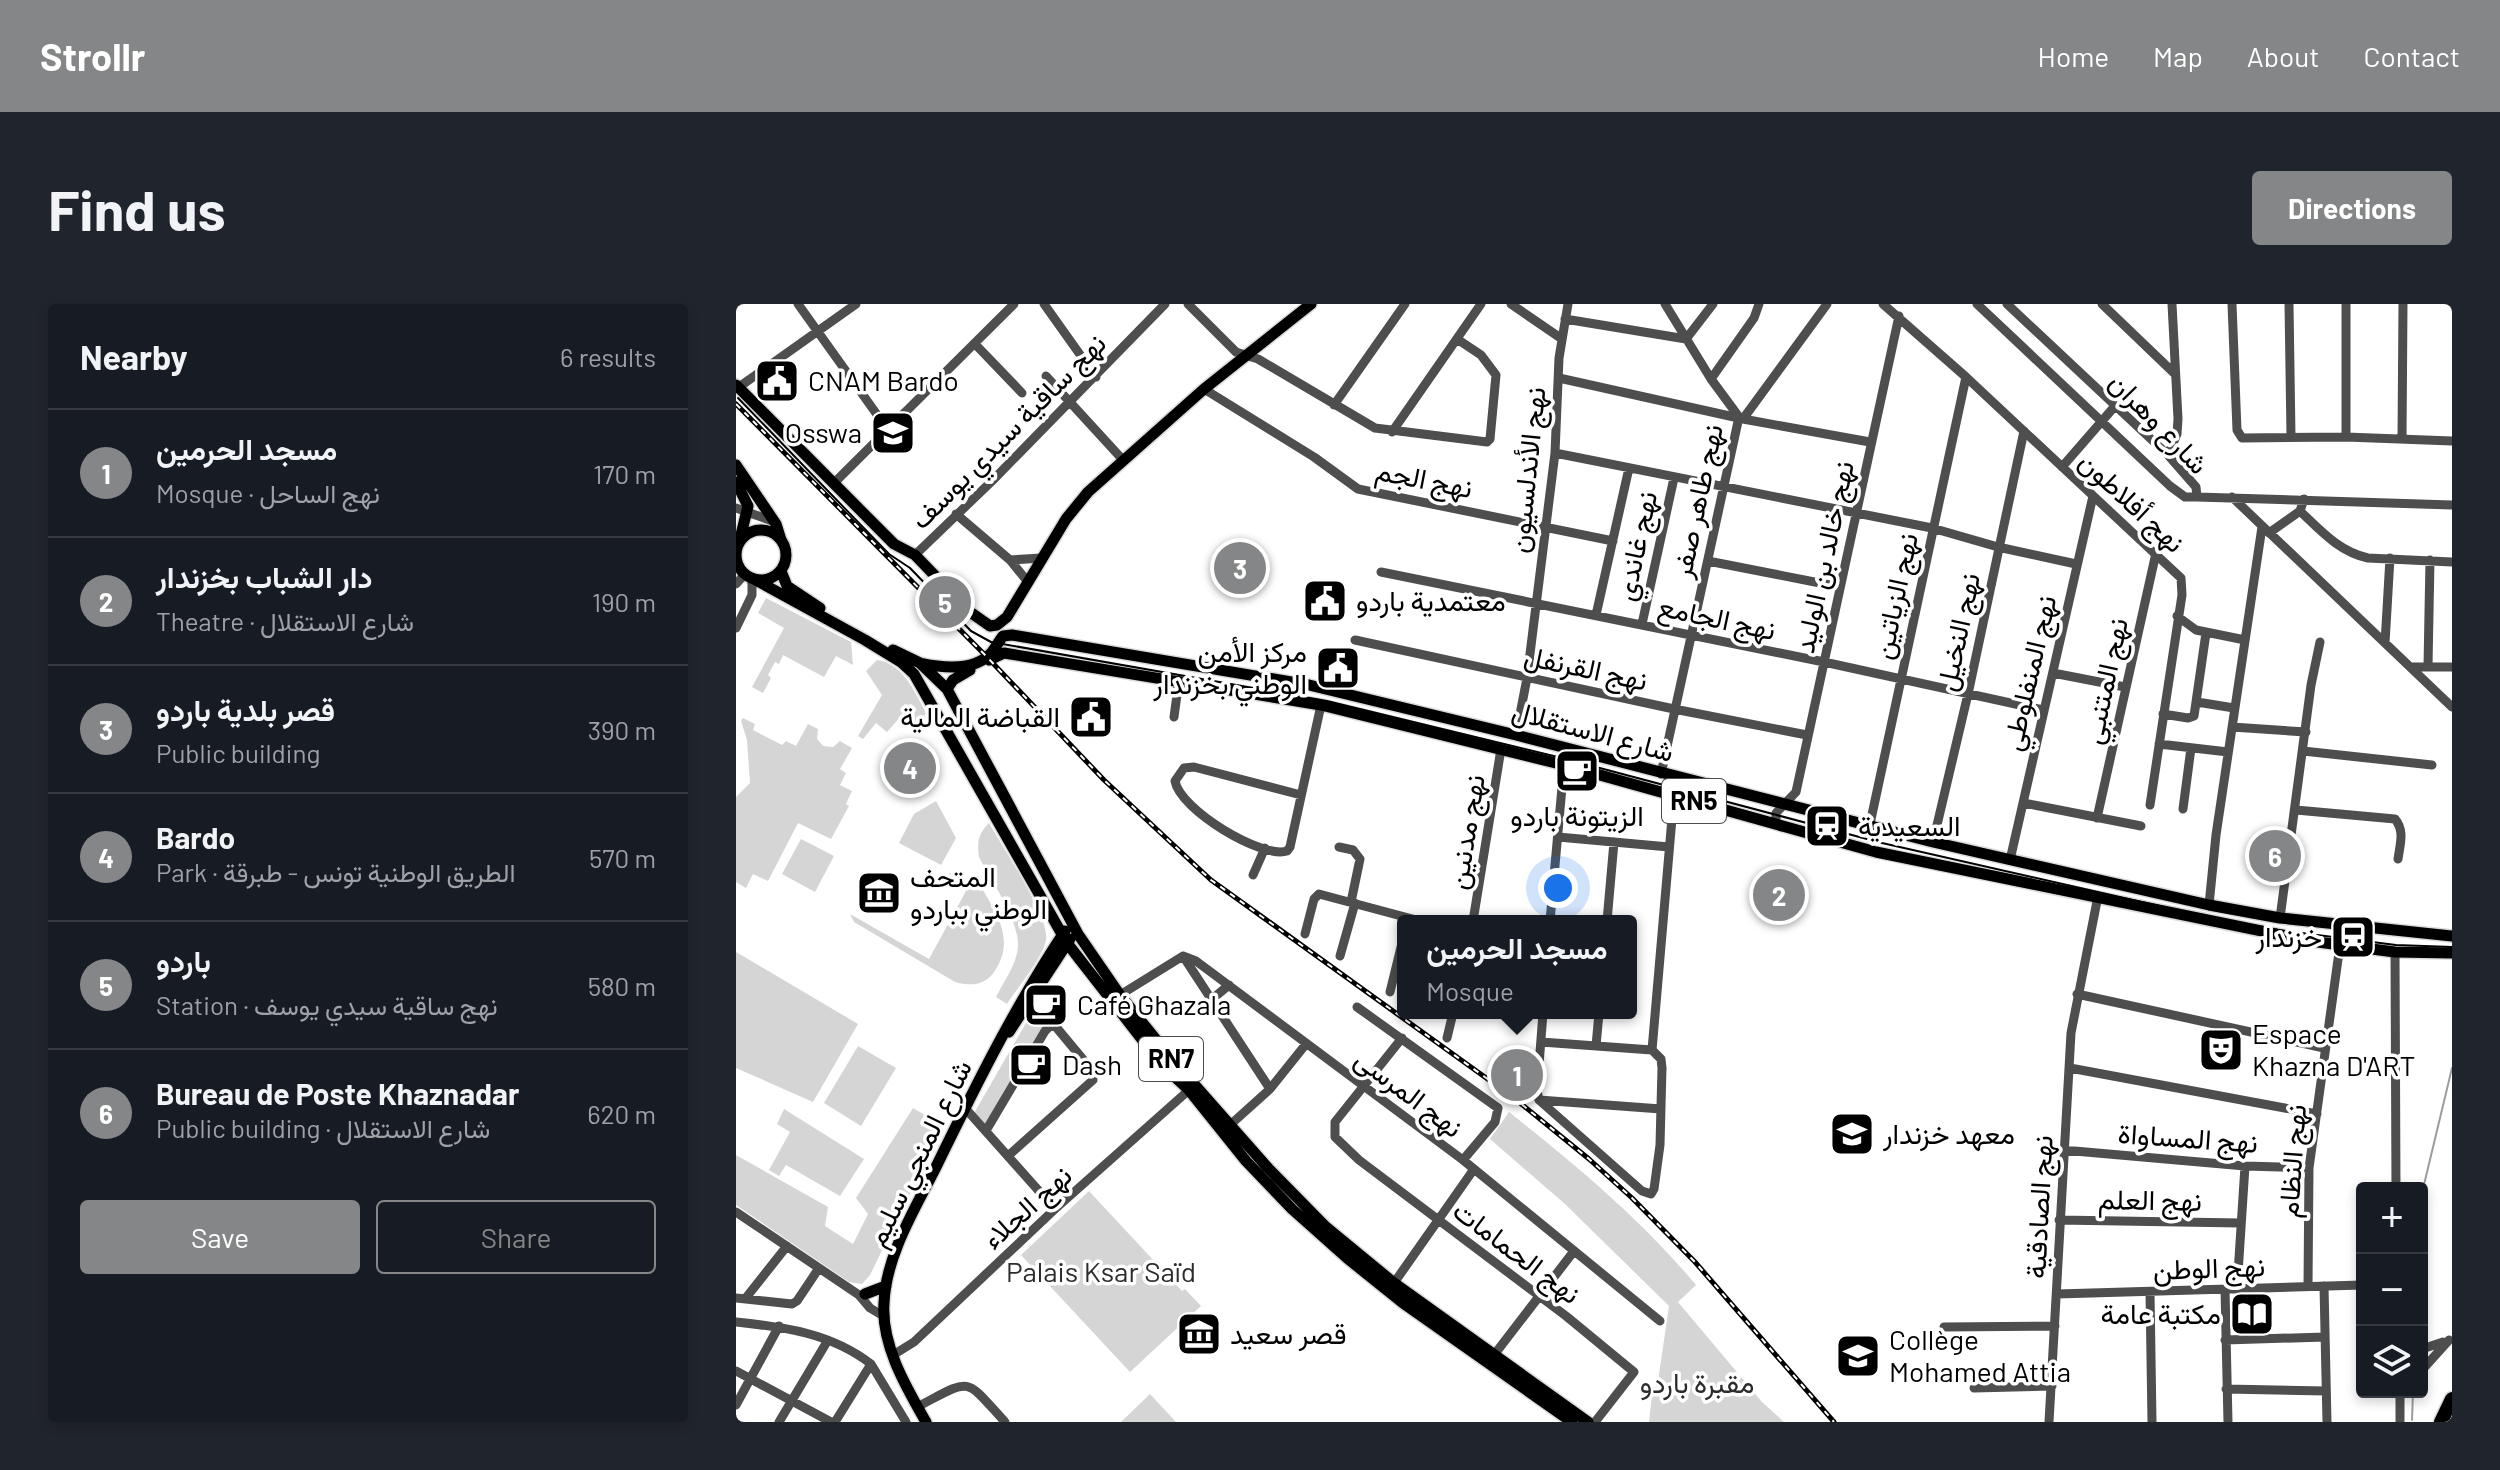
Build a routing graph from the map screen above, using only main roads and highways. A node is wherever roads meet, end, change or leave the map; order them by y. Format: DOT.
graph roads {
  1 [pos="1311,304"];
  2 [pos="737,386"];
  3 [pos="736,465"];
  4 [pos="737,488"];
  5 [pos="741,515"];
  6 [pos="764,531"];
  7 [pos="781,541"];
  8 [pos="739,543"];
  9 [pos="781,571"];
  10 [pos="740,576"];
  11 [pos="920,663"];
  12 [pos="947,689"];
  13 [pos="962,719"];
  14 [pos="946,728"];
  15 [pos="993,780"];
  16 [pos="979,787"];
  17 [pos="1028,841"];
  18 [pos="1013,849"];
  19 [pos="1075,929"];
  20 [pos="2452,936"];
  21 [pos="1064,939"];
  22 [pos="2452,953"];
  23 [pos="886,1286"];
  24 [pos="862,1294"];
  25 [pos="2452,1399"];
  26 [pos="926,1422"];
  27 [pos="1572,1422"];
  28 [pos="1588,1422"];
  29 [pos="2441,1422"];
  1 -- 2 [label="main road"];
  3 -- 7 [label="main road"];
  4 -- 5 [label="main road"];
  5 -- 6 [label="main road"];
  5 -- 8 [label="main road"];
  6 -- 7 [label="main road"];
  6 -- 8 [label="main road"];
  7 -- 9 [label="main road"];
  8 -- 10 [label="main road"];
  9 -- 10 [label="main road"];
  9 -- 11 [label="main road, RN7"];
  10 -- 14 [label="main road, RN7"];
  11 -- 12 [label="main road, RN7"];
  11 -- 20 [label="main road, شارع الاستقلال / RN5"];
  12 -- 13 [label="main road, RN7"];
  12 -- 22 [label="main road, شارع الاستقلال / RN5"];
  13 -- 14 [label="main road"];
  13 -- 15 [label="main road, RN7"];
  14 -- 16 [label="main road, RN7"];
  15 -- 16 [label="main road"];
  15 -- 17 [label="main road, RN7"];
  16 -- 18 [label="main road, RN7"];
  17 -- 18 [label="main road"];
  17 -- 19 [label="main road, RN7"];
  18 -- 21 [label="main road, RN7"];
  19 -- 21 [label="main road, شارع المنجي سليم"];
  19 -- 28 [label="main road, RN7"];
  21 -- 23 [label="main road, شارع المنجي سليم"];
  21 -- 27 [label="main road, RN7"];
  23 -- 24 [label="main road"];
  23 -- 26 [label="main road, شارع المنجي سليم"];
  25 -- 29 [label="highway"];
}
